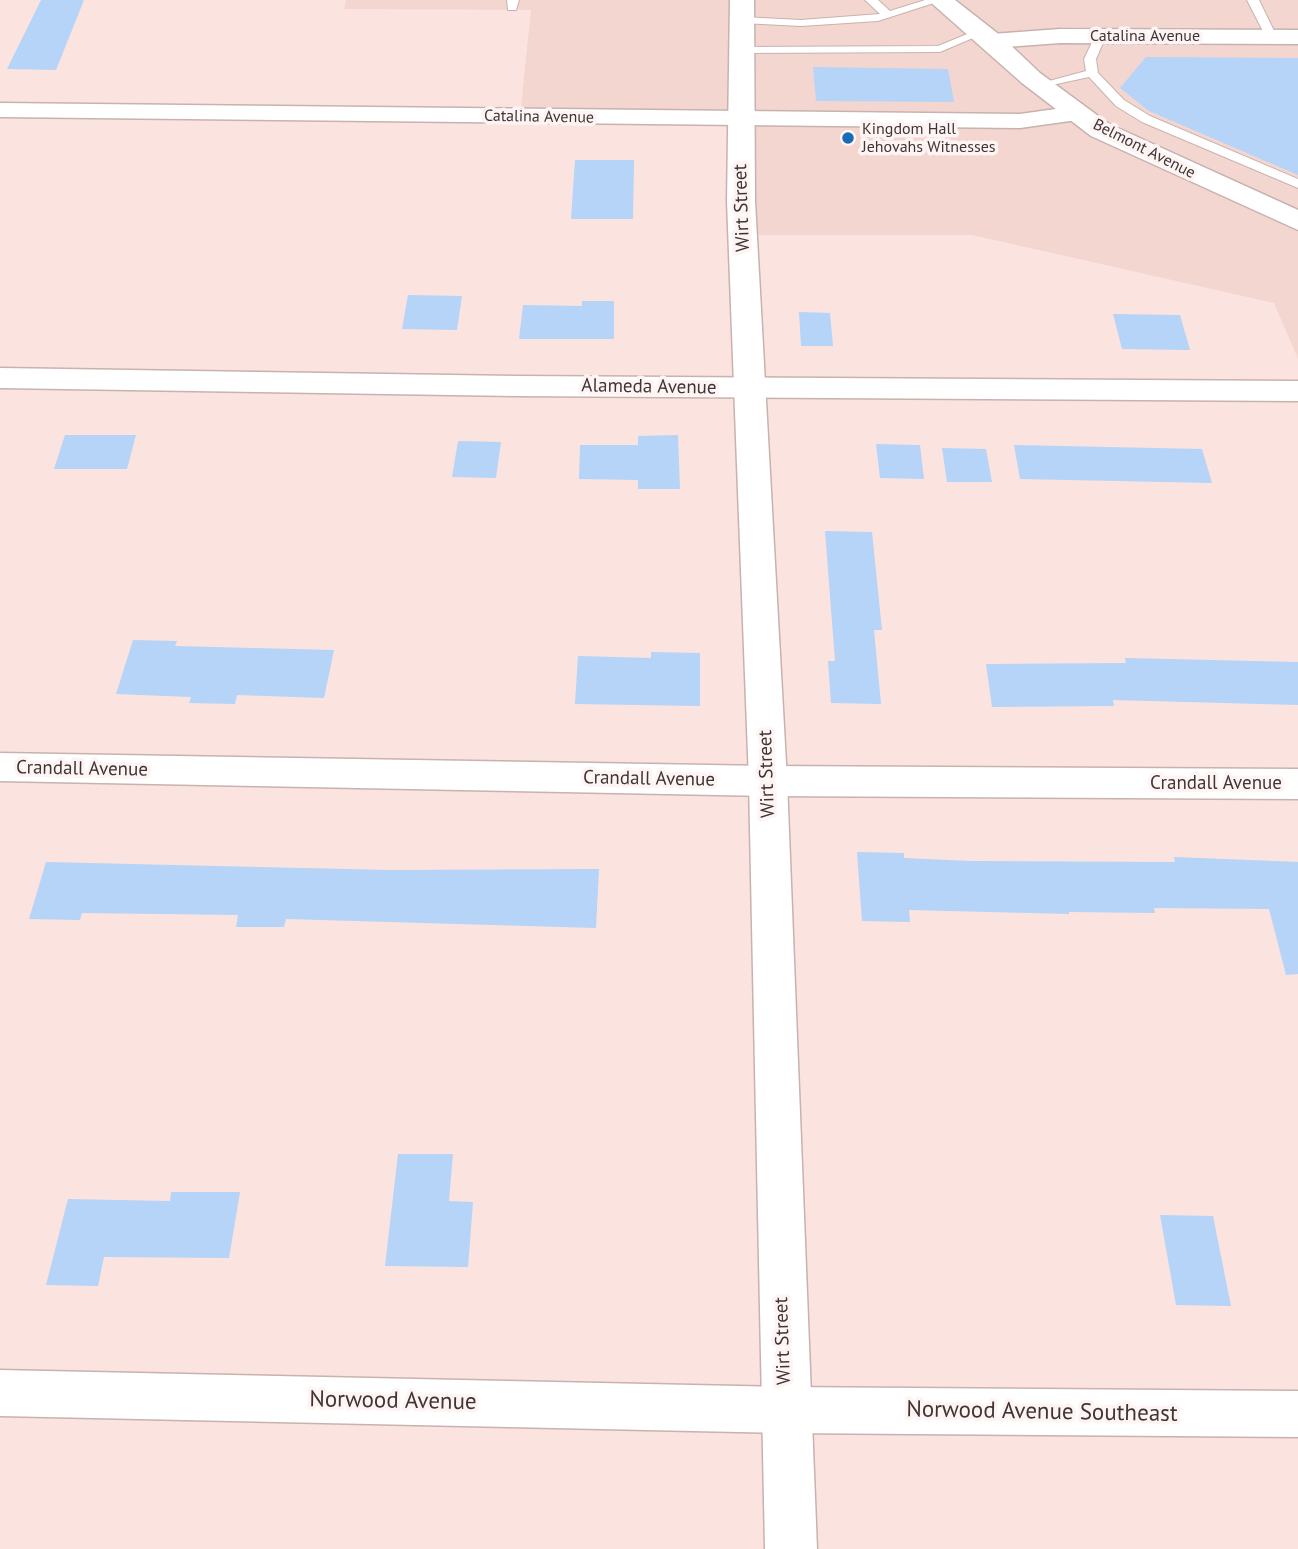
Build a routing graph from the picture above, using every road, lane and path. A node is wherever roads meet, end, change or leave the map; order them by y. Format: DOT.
graph roads {
  1 [pos="871,0"];
  2 [pos="938,0"];
  3 [pos="1253,0"];
  4 [pos="889,16"];
  5 [pos="742,23"];
  6 [pos="1100,36"];
  7 [pos="987,37"];
  8 [pos="1271,37"];
  9 [pos="1298,37"];
  10 [pos="1092,73"];
  11 [pos="1041,86"];
  12 [pos="0,110"];
  13 [pos="1077,113"];
  14 [pos="740,119"];
  15 [pos="1298,184"];
  16 [pos="1298,221"];
  17 [pos="0,378"];
  18 [pos="750,388"];
  19 [pos="1298,391"];
  20 [pos="0,767"];
  21 [pos="768,781"];
  22 [pos="1298,784"];
  23 [pos="0,1393"];
  24 [pos="785,1410"];
  25 [pos="1298,1414"];
  26 [pos="791,1549"];
  1 -- 4 [label="lane"];
  2 -- 4 [label="lane"];
  2 -- 7 [label="main road, Belmont Avenue"];
  3 -- 8 [label="lane"];
  4 -- 5 [label="lane"];
  5 -- 7 [label="lane"];
  5 -- 14 [label="main road, Wirt Street"];
  6 -- 7 [label="street, Catalina Avenue"];
  6 -- 8 [label="street, Catalina Avenue"];
  6 -- 10 [label="lane"];
  7 -- 11 [label="main road, Belmont Avenue"];
  8 -- 9 [label="street, Catalina Avenue"];
  10 -- 11 [label="lane"];
  10 -- 15 [label="lane"];
  11 -- 13 [label="main road, Belmont Avenue"];
  12 -- 14 [label="street, Catalina Avenue"];
  13 -- 14 [label="street, Catalina Avenue"];
  13 -- 16 [label="main road, Belmont Avenue"];
  14 -- 18 [label="main road, Wirt Street"];
  17 -- 18 [label="street, Alameda Avenue"];
  18 -- 19 [label="street, Alameda Avenue"];
  18 -- 21 [label="main road, Wirt Street"];
  20 -- 21 [label="street, Crandall Avenue"];
  21 -- 22 [label="street, Crandall Avenue"];
  21 -- 24 [label="main road, Wirt Street"];
  23 -- 24 [label="street, Norwood Avenue"];
  24 -- 25 [label="street, Norwood Avenue Southeast"];
  24 -- 26 [label="main road, Wirt Street"];
}
